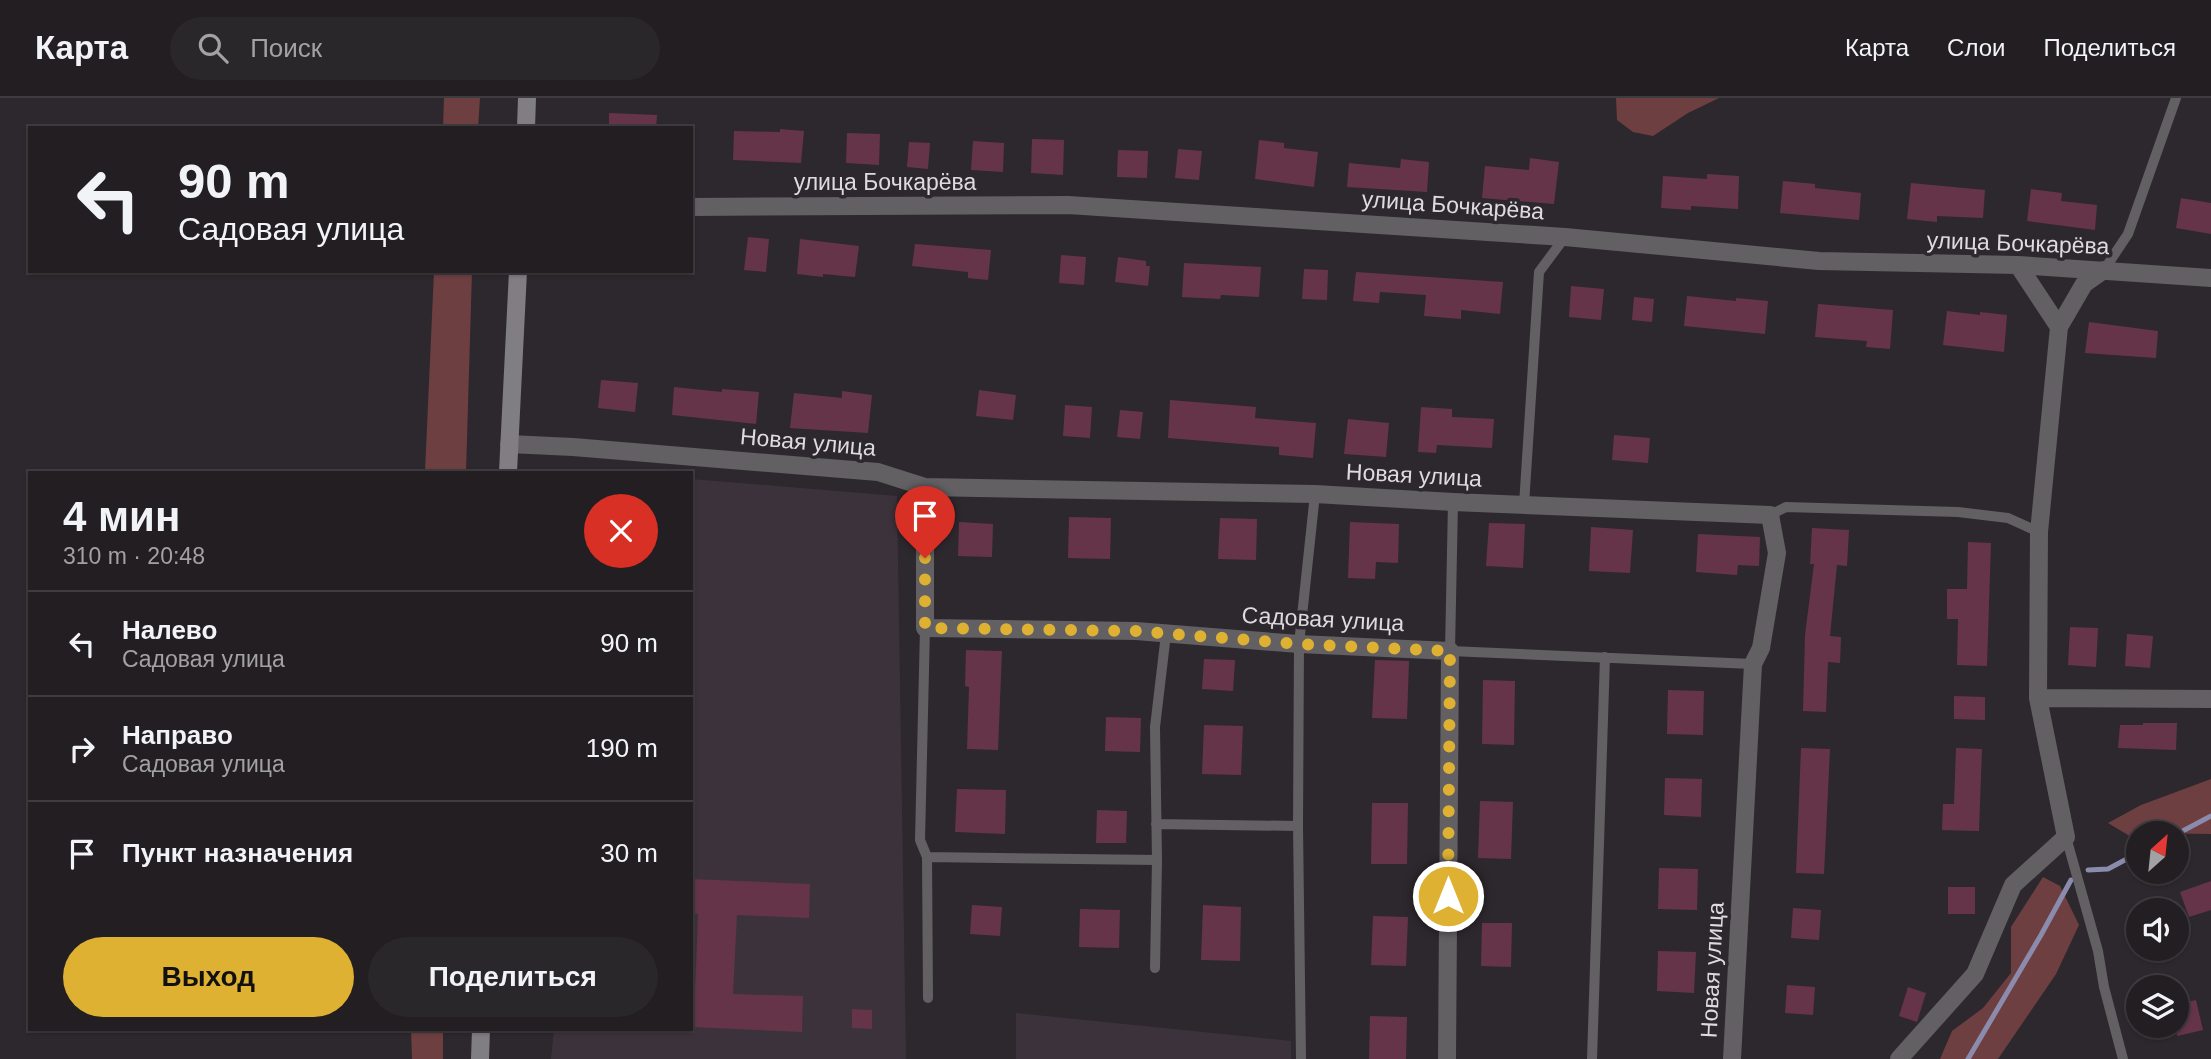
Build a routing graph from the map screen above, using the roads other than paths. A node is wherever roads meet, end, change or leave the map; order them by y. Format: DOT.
graph roads {
  1 [pos="527,98"];
  2 [pos="2176,98"];
  3 [pos="526,126"];
  4 [pos="693,207"];
  5 [pos="1564,237"];
  6 [pos="2018,265"];
  7 [pos="2104,270"];
  8 [pos="518,273"];
  9 [pos="2211,278"];
  10 [pos="2059,327"];
  11 [pos="509,444"];
  12 [pos="508,471"];
  13 [pos="925,487"];
  14 [pos="1315,494"];
  15 [pos="1453,502"];
  16 [pos="1524,505"];
  17 [pos="1770,515"];
  18 [pos="2039,532"];
  19 [pos="925,628"];
  20 [pos="1166,634"];
  21 [pos="1299,644"];
  22 [pos="1450,651"];
  23 [pos="1605,657"];
  24 [pos="1753,663"];
  25 [pos="2038,698"];
  26 [pos="2211,699"];
  27 [pos="1156,824"];
  28 [pos="1298,827"];
  29 [pos="2066,837"];
  30 [pos="927,857"];
  31 [pos="1157,860"];
  32 [pos="1154,968"];
  33 [pos="928,998"];
  34 [pos="481,1031"];
  35 [pos="480,1059"];
  36 [pos="1301,1059"];
  37 [pos="1447,1059"];
  38 [pos="1592,1059"];
  39 [pos="1732,1059"];
  40 [pos="1899,1059"];
  41 [pos="2123,1059"];
  1 -- 3 [label="main road"];
  2 -- 7 [label="lane"];
  4 -- 5 [label="street, улица Бочкарёва"];
  5 -- 6 [label="street, улица Бочкарёва"];
  5 -- 16 [label="lane"];
  6 -- 7 [label="street, улица Бочкарёва"];
  6 -- 10 [label="street"];
  7 -- 9 [label="street, улица Бочкарёва"];
  7 -- 10 [label="street"];
  8 -- 11 [label="main road"];
  10 -- 18 [label="street"];
  11 -- 12 [label="main road"];
  11 -- 13 [label="street, Новая улица"];
  13 -- 14 [label="street, Новая улица"];
  13 -- 19 [label="street"];
  14 -- 15 [label="street, Новая улица"];
  14 -- 21 [label="lane"];
  15 -- 16 [label="street, Новая улица"];
  15 -- 22 [label="lane"];
  16 -- 17 [label="street, Новая улица"];
  17 -- 18 [label="lane"];
  17 -- 24 [label="street, Новая улица"];
  18 -- 25 [label="street"];
  19 -- 20 [label="street, Садовая улица"];
  19 -- 30 [label="lane"];
  20 -- 21 [label="street, Садовая улица"];
  20 -- 27 [label="lane"];
  21 -- 22 [label="street, Садовая улица"];
  21 -- 28 [label="lane"];
  22 -- 23 [label="lane"];
  22 -- 37 [label="street"];
  23 -- 24 [label="lane"];
  23 -- 38 [label="lane"];
  24 -- 39 [label="street, Новая улица"];
  25 -- 26 [label="street"];
  25 -- 29 [label="street"];
  27 -- 28 [label="lane"];
  27 -- 31 [label="lane"];
  28 -- 36 [label="lane"];
  29 -- 40 [label="street"];
  29 -- 41 [label="lane"];
  30 -- 31 [label="lane"];
  30 -- 33 [label="lane"];
  31 -- 32 [label="lane"];
  34 -- 35 [label="main road"];
}
